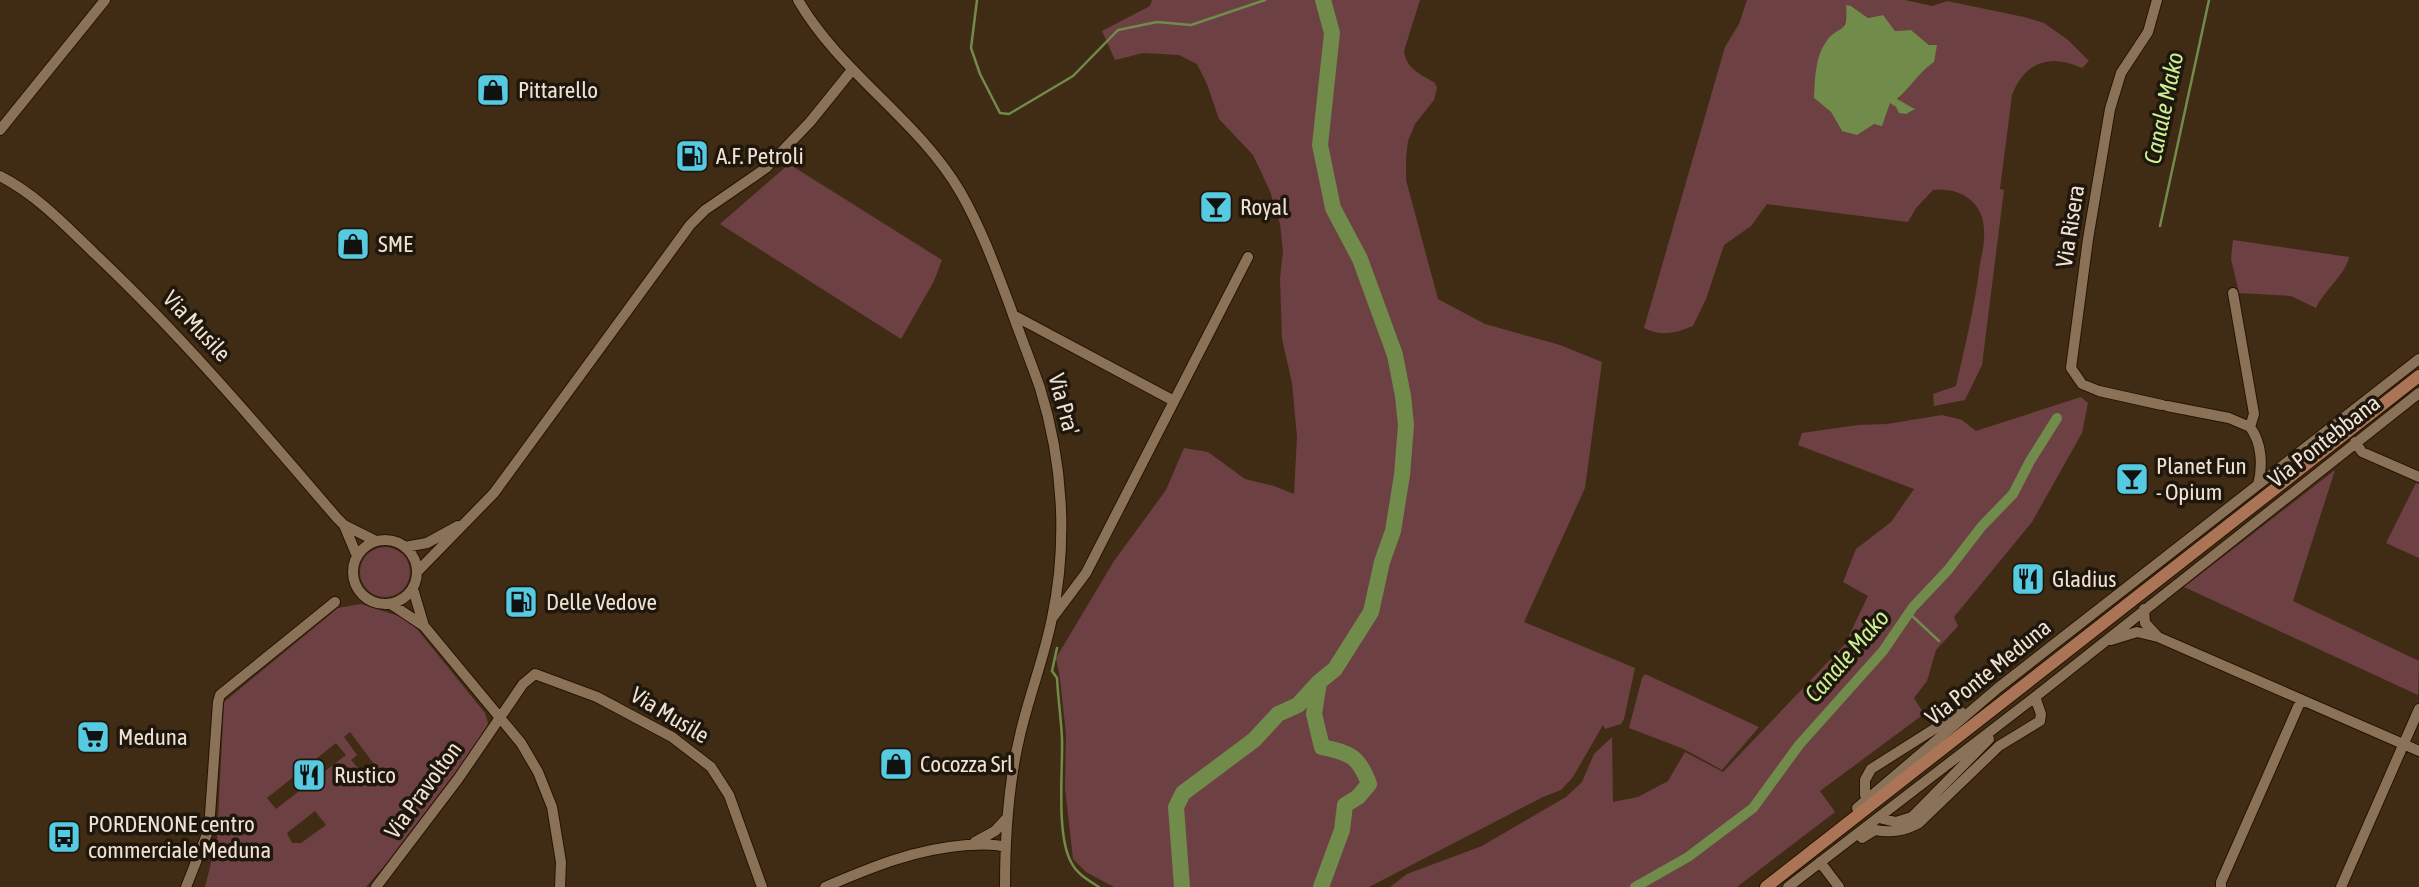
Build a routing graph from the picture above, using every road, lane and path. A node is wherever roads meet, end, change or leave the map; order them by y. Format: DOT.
graph roads {
  1 [pos="106,0"];
  2 [pos="798,0"];
  3 [pos="2157,0"];
  4 [pos="852,71"];
  5 [pos="0,130"];
  6 [pos="3,181"];
  7 [pos="1248,257"];
  8 [pos="2233,293"];
  9 [pos="1013,316"];
  10 [pos="2419,359"];
  11 [pos="2419,376"];
  12 [pos="2419,393"];
  13 [pos="1174,401"];
  14 [pos="2250,427"];
  15 [pos="2355,442"];
  16 [pos="2260,449"];
  17 [pos="2287,463"];
  18 [pos="2419,477"];
  19 [pos="2258,485"];
  20 [pos="2270,493"];
  21 [pos="2255,521"];
  22 [pos="463,524"];
  23 [pos="344,525"];
  24 [pos="376,541"];
  25 [pos="405,547"];
  26 [pos="357,556"];
  27 [pos="418,572"];
  28 [pos="412,589"];
  29 [pos="335,602"];
  30 [pos="391,604"];
  31 [pos="2144,609"];
  32 [pos="1052,618"];
  33 [pos="424,626"];
  34 [pos="2158,637"];
  35 [pos="2093,650"];
  36 [pos="1998,688"];
  37 [pos="2035,697"];
  38 [pos="2301,700"];
  39 [pos="2419,709"];
  40 [pos="2018,710"];
  41 [pos="502,717"];
  42 [pos="2404,745"];
  43 [pos="2419,751"];
  44 [pos="1865,795"];
  45 [pos="1006,819"];
  46 [pos="1883,819"];
  47 [pos="959,846"];
  48 [pos="1005,846"];
  49 [pos="1822,846"];
  50 [pos="561,862"];
  51 [pos="1822,865"];
  52 [pos="186,887"];
  53 [pos="376,887"];
  54 [pos="560,887"];
  55 [pos="570,887"];
  56 [pos="762,887"];
  57 [pos="825,887"];
  58 [pos="1005,887"];
  59 [pos="1766,887"];
  60 [pos="1788,887"];
  61 [pos="1839,887"];
  62 [pos="2221,887"];
  63 [pos="2341,887"];
  1 -- 5 [label="street"];
  2 -- 4 [label="street, Via Pra'"];
  3 -- 14 [label="street, Via Risera"];
  4 -- 9 [label="street, Via Pra'"];
  4 -- 22 [label="street"];
  6 -- 23 [label="street, Via Musile"];
  7 -- 13 [label="street"];
  8 -- 14 [label="street"];
  9 -- 13 [label="street"];
  9 -- 32 [label="street, Via Pra'"];
  10 -- 17 [label="street, Via Pontebbana"];
  11 -- 20 [label="main road, Via Pontebbana"];
  12 -- 15 [label="street, Via Pontebbana"];
  13 -- 32 [label="street"];
  14 -- 16 [label="street"];
  15 -- 18 [label="street"];
  15 -- 21 [label="street, Via Pontebbana"];
  16 -- 17 [label="street"];
  16 -- 19 [label="street"];
  17 -- 19 [label="street, Via Ponte Meduna"];
  19 -- 36 [label="street, Via Ponte Meduna"];
  20 -- 49 [label="main road, Via Ponte Meduna"];
  21 -- 31 [label="street, Via Ponte Meduna"];
  22 -- 25 [label="street"];
  22 -- 27 [label="street"];
  23 -- 24 [label="street"];
  23 -- 26 [label="street"];
  24 -- 25 [label="street"];
  24 -- 26 [label="street"];
  25 -- 27 [label="street"];
  26 -- 30 [label="street"];
  27 -- 28 [label="street"];
  28 -- 30 [label="street"];
  28 -- 33 [label="street"];
  29 -- 52 [label="street"];
  30 -- 33 [label="street"];
  31 -- 34 [label="street"];
  31 -- 35 [label="street, Via Ponte Meduna"];
  32 -- 45 [label="street, Via Pra'"];
  33 -- 41 [label="street"];
  34 -- 35 [label="street, Via Ponte Meduna"];
  34 -- 38 [label="street, Via Ponte Meduna"];
  35 -- 37 [label="street, Via Ponte Meduna"];
  36 -- 44 [label="street"];
  36 -- 49 [label="street, Via Ponte Meduna"];
  37 -- 40 [label="street, Via Ponte Meduna"];
  37 -- 51 [label="street, Via Ponte Meduna"];
  38 -- 42 [label="street, Via Ponte Meduna"];
  38 -- 62 [label="street"];
  39 -- 42 [label="street"];
  40 -- 46 [label="street, Via Ponte Meduna"];
  40 -- 51 [label="street, Via Ponte Meduna"];
  41 -- 50 [label="street"];
  41 -- 53 [label="street, Via Pravolton"];
  41 -- 56 [label="street, Via Musile"];
  42 -- 43 [label="street, Via Ponte Meduna"];
  42 -- 63 [label="street"];
  45 -- 47 [label="street"];
  45 -- 48 [label="street, Via Pra'"];
  47 -- 48 [label="street"];
  47 -- 57 [label="street"];
  48 -- 58 [label="street, Via Pra'"];
  49 -- 59 [label="main road, Via Ponte Meduna"];
  50 -- 54 [label="street"];
  50 -- 55 [label="street"];
  51 -- 60 [label="street, Via Ponte Meduna"];
  51 -- 61 [label="street"];
}
